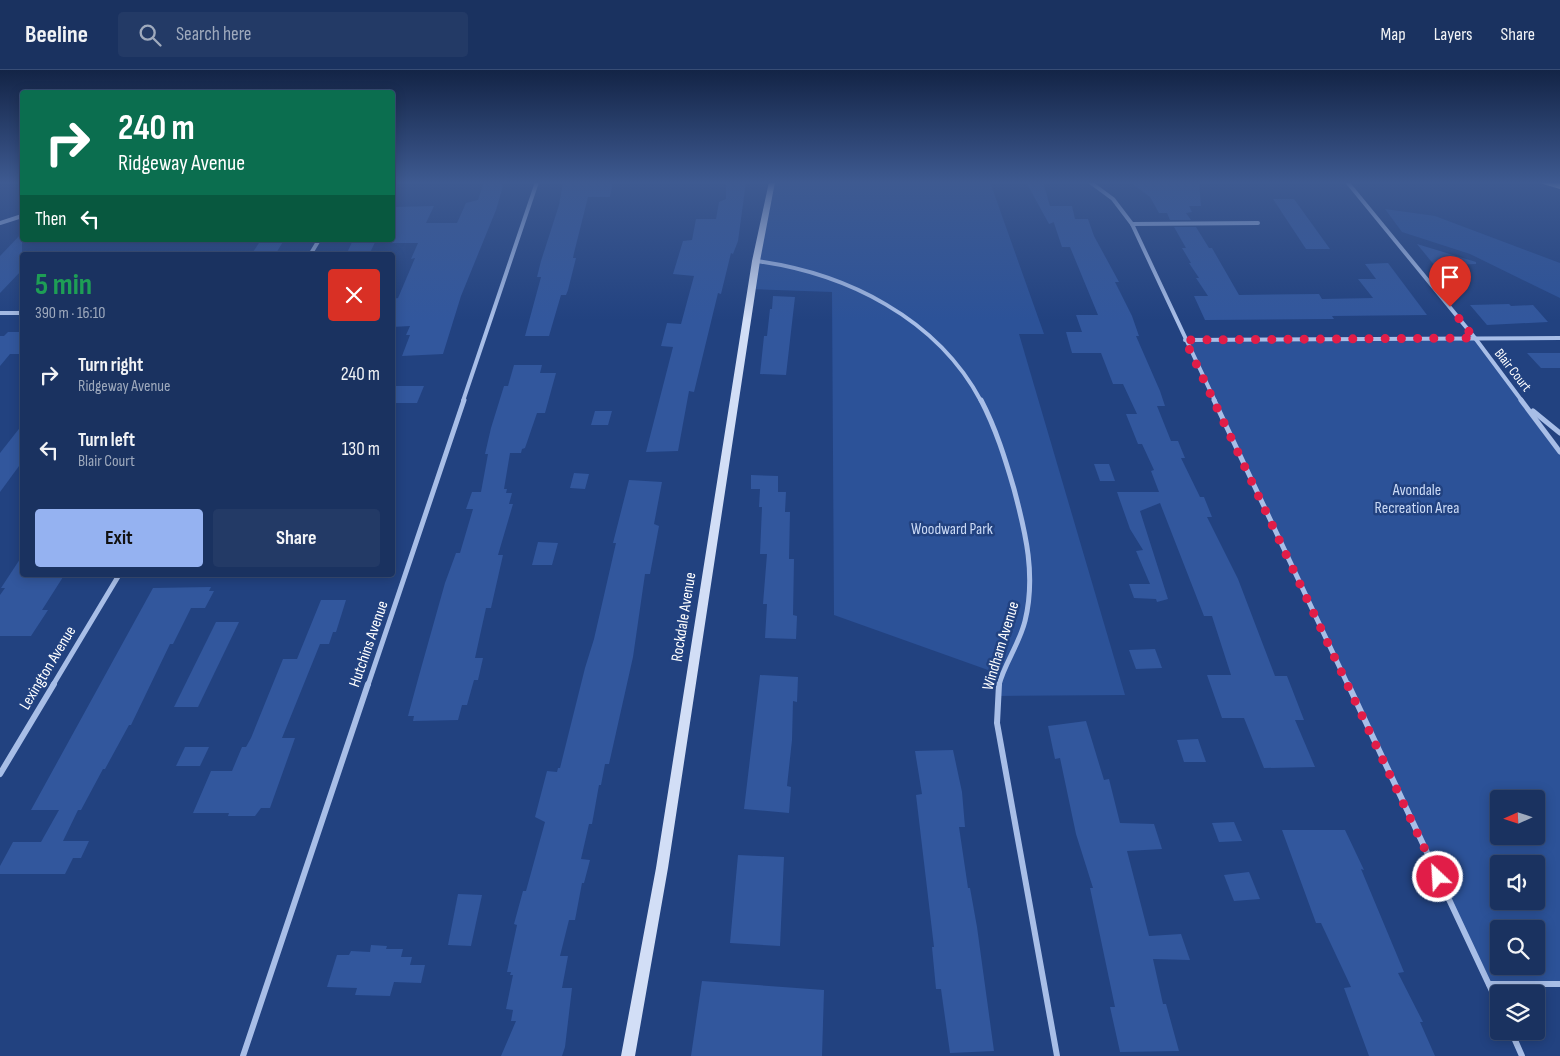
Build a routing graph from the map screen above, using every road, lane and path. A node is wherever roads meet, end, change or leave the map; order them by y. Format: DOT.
graph roads {
  1 [pos="522,228"];
  2 [pos="763,228"];
  3 [pos="1134,228"];
  4 [pos="1385,228"];
  5 [pos="756,260"];
  6 [pos="0,313"];
  7 [pos="20,313"];
  8 [pos="1474,338"];
  9 [pos="1560,338"];
  10 [pos="1185,340"];
  11 [pos="1528,407"];
  12 [pos="1560,433"];
  13 [pos="1560,452"];
  14 [pos="118,577"];
  15 [pos="0,774"];
  16 [pos="1489,984"];
  17 [pos="1560,984"];
  18 [pos="1515,1040"];
  19 [pos="243,1056"];
  20 [pos="628,1056"];
  21 [pos="1056,1056"];
  22 [pos="1522,1056"];
  1 -- 19 [label="street, Hutchins Avenue"];
  2 -- 5 [label="street, Rockdale Avenue"];
  3 -- 10 [label="street"];
  4 -- 8 [label="street, Blair Court"];
  5 -- 20 [label="street, Rockdale Avenue"];
  5 -- 21 [label="street, Windham Avenue"];
  6 -- 7 [label="street"];
  8 -- 9 [label="street"];
  8 -- 10 [label="street"];
  8 -- 11 [label="street, Blair Court"];
  10 -- 16 [label="street"];
  11 -- 12 [label="street, Blair Court"];
  11 -- 13 [label="street, Blair Court"];
  14 -- 15 [label="street, Lexington Avenue"];
  16 -- 17 [label="street"];
  18 -- 22 [label="street"];
}
